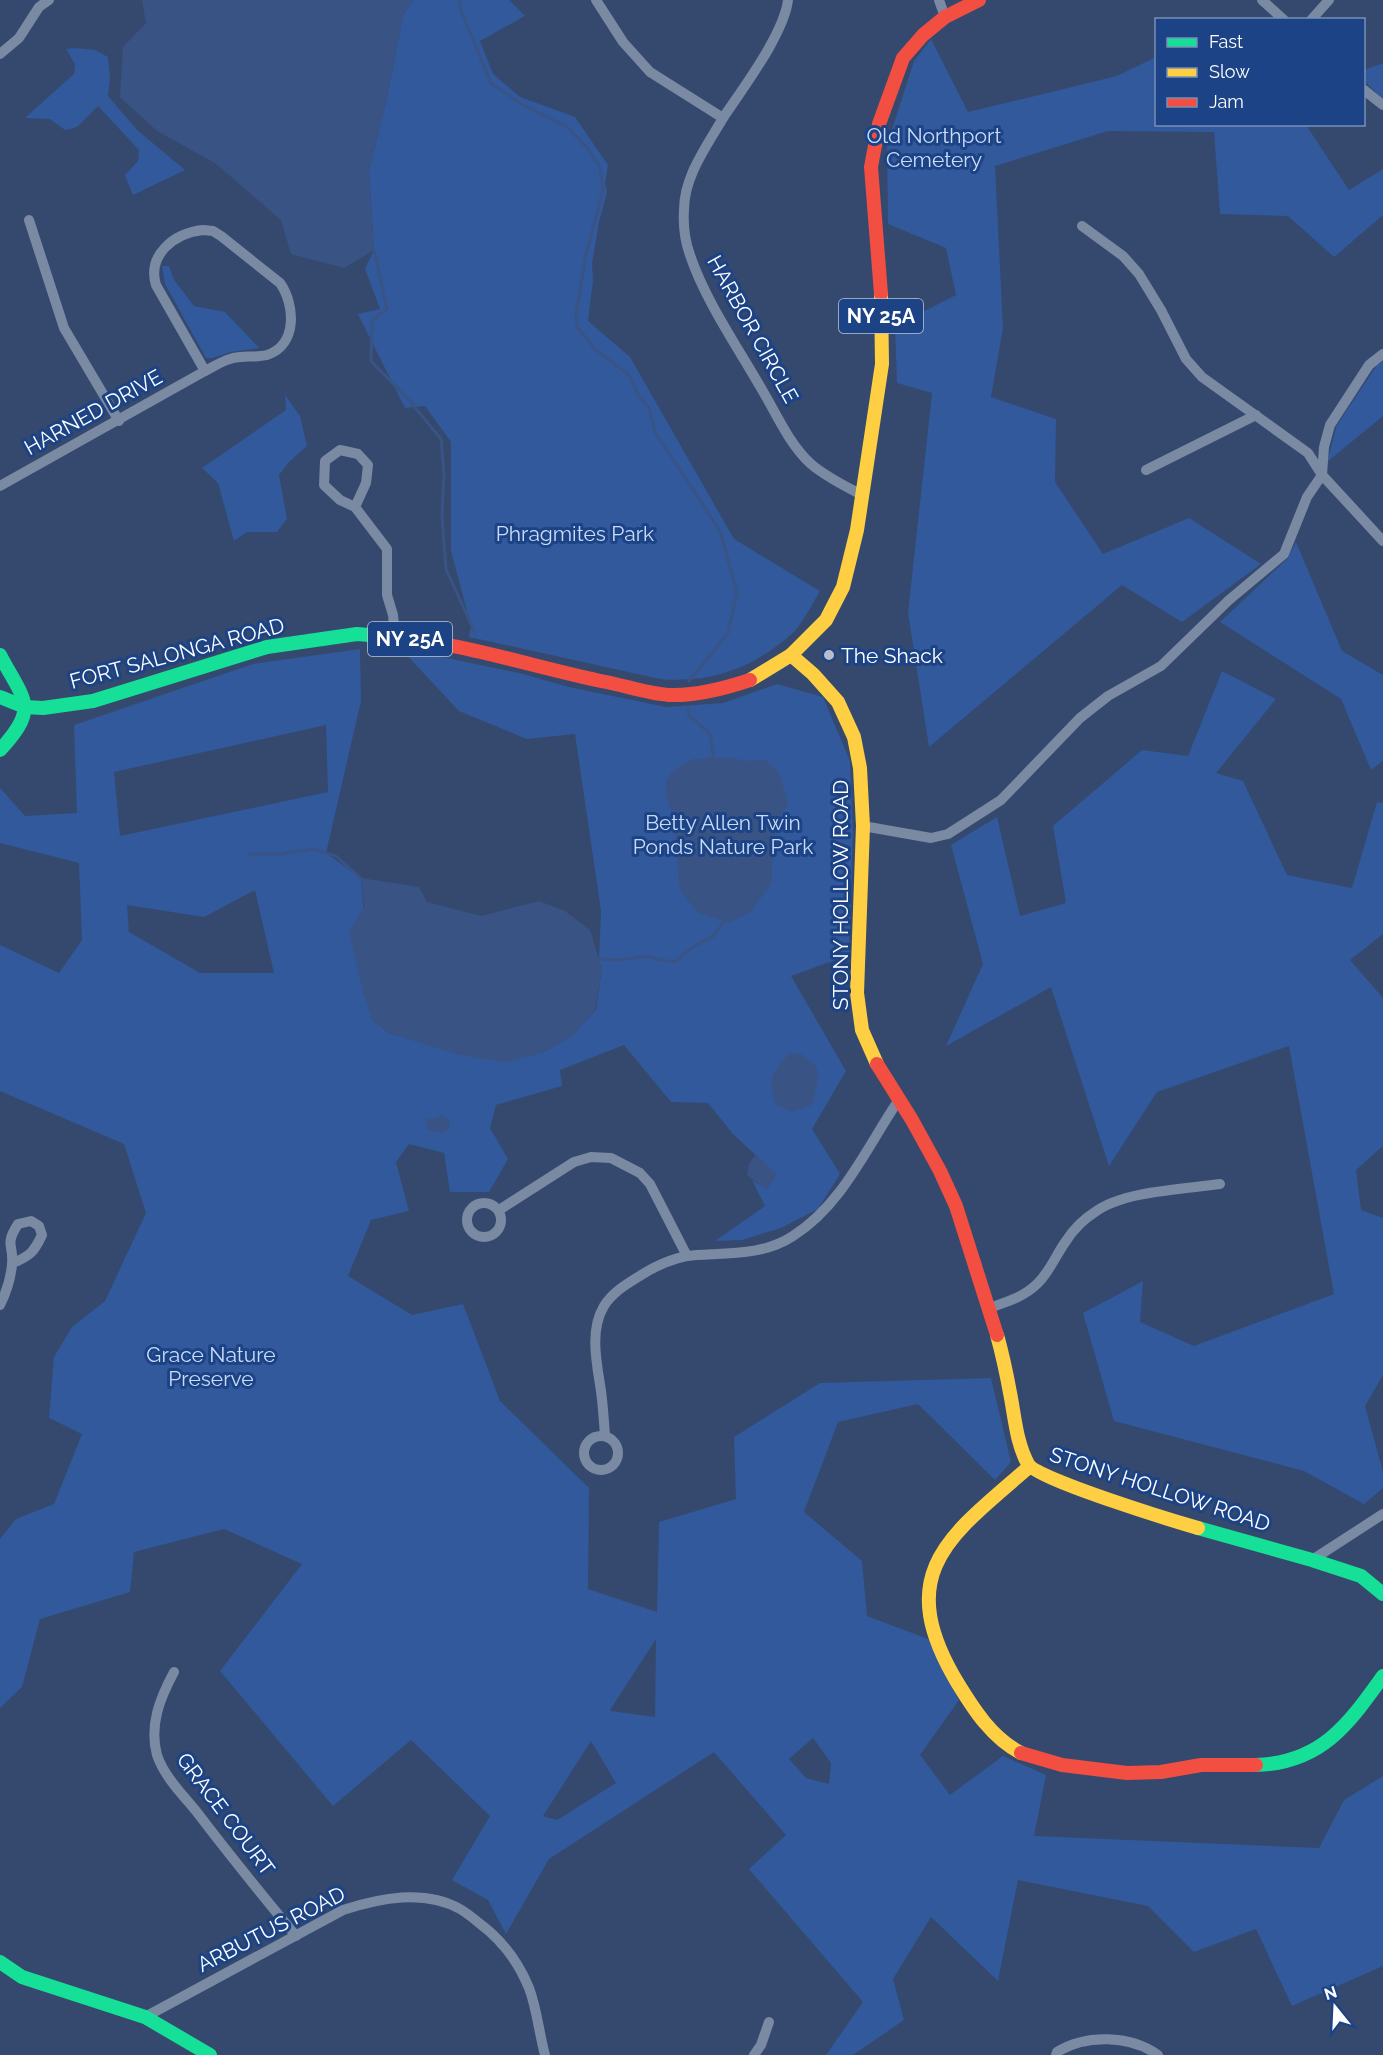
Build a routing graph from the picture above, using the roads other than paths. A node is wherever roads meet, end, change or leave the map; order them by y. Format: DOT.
graph roads {
  1 [pos="49,0"];
  2 [pos="596,0"];
  3 [pos="788,0"];
  4 [pos="939,0"];
  5 [pos="979,0"];
  6 [pos="1262,0"];
  7 [pos="1329,0"];
  8 [pos="945,17"];
  9 [pos="1282,18"];
  10 [pos="1313,18"];
  11 [pos="0,54"];
  12 [pos="1365,91"];
  13 [pos="1383,105"];
  14 [pos="723,118"];
  15 [pos="29,220"];
  16 [pos="1082,226"];
  17 [pos="1383,354"];
  18 [pos="205,371"];
  19 [pos="1256,415"];
  20 [pos="119,421"];
  21 [pos="1146,470"];
  22 [pos="1322,475"];
  23 [pos="0,486"];
  24 [pos="862,495"];
  25 [pos="355,507"];
  26 [pos="1383,542"];
  27 [pos="395,637"];
  28 [pos="0,655"];
  29 [pos="791,655"];
  30 [pos="0,697"];
  31 [pos="25,707"];
  32 [pos="0,750"];
  33 [pos="863,826"];
  34 [pos="898,1101"];
  35 [pos="1220,1184"];
  36 [pos="499,1210"];
  37 [pos="687,1256"];
  38 [pos="13,1263"];
  39 [pos="0,1305"];
  40 [pos="989,1308"];
  41 [pos="605,1436"];
  42 [pos="1029,1467"];
  43 [pos="1383,1514"];
  44 [pos="1312,1560"];
  45 [pos="1383,1594"];
  46 [pos="174,1672"];
  47 [pos="1383,1676"];
  48 [pos="296,1936"];
  49 [pos="0,1962"];
  50 [pos="145,2017"];
  51 [pos="769,2022"];
  52 [pos="210,2055"];
  53 [pos="545,2055"];
  54 [pos="754,2055"];
  55 [pos="1056,2055"];
  56 [pos="1158,2055"];
  1 -- 11 [label="street"];
  2 -- 14 [label="street"];
  3 -- 14 [label="street, HARBOR CIRCLE"];
  4 -- 8 [label="street"];
  5 -- 8 [label="street, FORT SALONGA ROAD / NY 25A"];
  6 -- 9 [label="street"];
  7 -- 10 [label="street"];
  8 -- 24 [label="street, FORT SALONGA ROAD / NY 25A"];
  12 -- 13 [label="street"];
  14 -- 24 [label="street, HARBOR CIRCLE"];
  15 -- 20 [label="street"];
  16 -- 19 [label="street"];
  17 -- 22 [label="street"];
  18 -- 18 [label="street, HARNED DRIVE"];
  18 -- 20 [label="street, HARNED DRIVE"];
  19 -- 21 [label="street"];
  19 -- 22 [label="street"];
  20 -- 23 [label="street, HARNED DRIVE"];
  22 -- 26 [label="street"];
  22 -- 33 [label="street"];
  24 -- 29 [label="street, FORT SALONGA ROAD / NY 25A"];
  25 -- 25 [label="street"];
  25 -- 27 [label="street"];
  27 -- 29 [label="street, FORT SALONGA ROAD / NY 25A"];
  27 -- 31 [label="street, FORT SALONGA ROAD / NY 25A"];
  28 -- 31 [label="street"];
  29 -- 33 [label="street, STONY HOLLOW ROAD"];
  30 -- 31 [label="street, NY 25A"];
  31 -- 32 [label="street"];
  33 -- 34 [label="street, STONY HOLLOW ROAD"];
  34 -- 37 [label="street"];
  34 -- 40 [label="street, STONY HOLLOW ROAD"];
  35 -- 40 [label="street"];
  36 -- 37 [label="street"];
  37 -- 41 [label="street"];
  38 -- 39 [label="street"];
  40 -- 42 [label="street, STONY HOLLOW ROAD"];
  42 -- 44 [label="street, STONY HOLLOW ROAD"];
  42 -- 47 [label="street"];
  43 -- 44 [label="street"];
  44 -- 45 [label="street, STONY HOLLOW ROAD"];
  46 -- 48 [label="street, GRACE COURT"];
  48 -- 50 [label="street, ARBUTUS ROAD"];
  48 -- 53 [label="street, ARBUTUS ROAD"];
  49 -- 50 [label="street"];
  50 -- 52 [label="street"];
  51 -- 54 [label="street"];
  55 -- 56 [label="street"];
}
